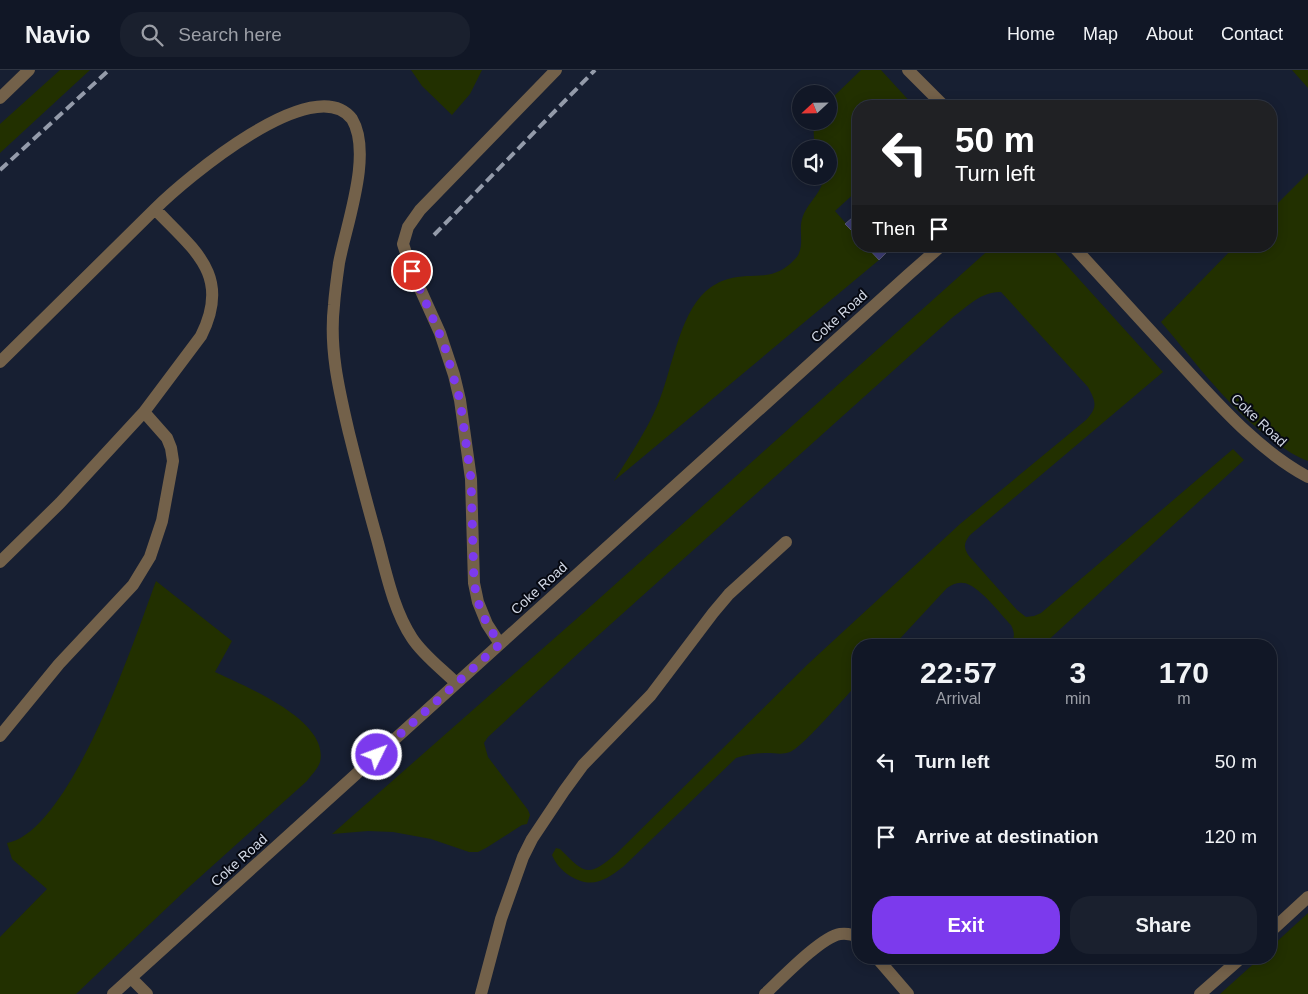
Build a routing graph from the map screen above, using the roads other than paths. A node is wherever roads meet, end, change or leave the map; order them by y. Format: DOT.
graph roads {
  1 [pos="29,70"];
  2 [pos="556,70"];
  3 [pos="908,70"];
  4 [pos="0,98"];
  5 [pos="938,100"];
  6 [pos="155,209"];
  7 [pos="934,252"];
  8 [pos="1079,252"];
  9 [pos="0,362"];
  10 [pos="144,412"];
  11 [pos="1308,477"];
  12 [pos="786,542"];
  13 [pos="0,562"];
  14 [pos="500,644"];
  15 [pos="456,683"];
  16 [pos="0,736"];
  17 [pos="1308,897"];
  18 [pos="1277,925"];
  19 [pos="852,936"];
  20 [pos="882,964"];
  21 [pos="1234,964"];
  22 [pos="132,978"];
  23 [pos="114,994"];
  24 [pos="148,994"];
  25 [pos="481,994"];
  26 [pos="765,994"];
  27 [pos="908,994"];
  28 [pos="1200,994"];
  1 -- 4 [label="lane"];
  2 -- 14 [label="lane"];
  3 -- 5 [label="lane"];
  6 -- 9 [label="lane"];
  6 -- 10 [label="lane"];
  6 -- 15 [label="lane"];
  7 -- 14 [label="lane, Coke Road"];
  8 -- 11 [label="lane, Coke Road"];
  10 -- 13 [label="lane"];
  10 -- 16 [label="lane"];
  12 -- 25 [label="lane"];
  14 -- 15 [label="lane, Coke Road"];
  15 -- 22 [label="lane, Coke Road"];
  17 -- 18 [label="lane"];
  19 -- 26 [label="lane"];
  20 -- 27 [label="lane"];
  21 -- 28 [label="lane"];
  22 -- 23 [label="lane, Coke Road"];
  22 -- 24 [label="lane"];
}
